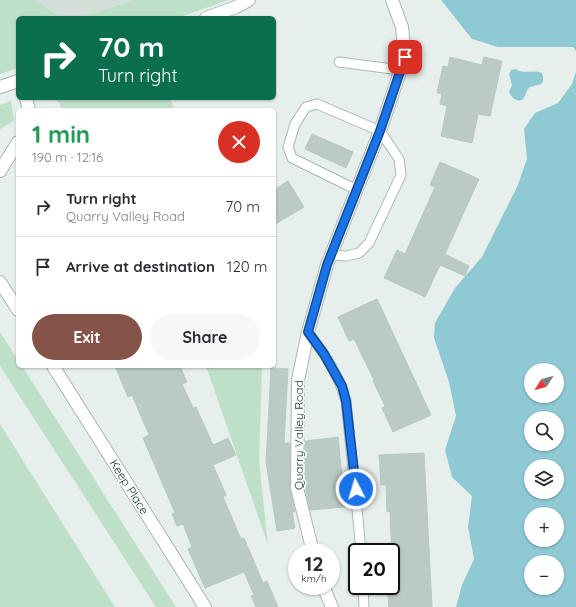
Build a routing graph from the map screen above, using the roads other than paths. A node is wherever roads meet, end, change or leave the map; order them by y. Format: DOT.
graph roads {
  1 [pos="249,0"];
  2 [pos="392,0"];
  3 [pos="211,16"];
  4 [pos="339,62"];
  5 [pos="400,70"];
  6 [pos="16,82"];
  7 [pos="0,87"];
  8 [pos="380,131"];
  9 [pos="16,145"];
  10 [pos="0,171"];
  11 [pos="357,190"];
  12 [pos="331,255"];
  13 [pos="0,282"];
  14 [pos="16,307"];
  15 [pos="308,332"];
  16 [pos="54,368"];
  17 [pos="311,543"];
  18 [pos="360,543"];
  19 [pos="327,595"];
  20 [pos="363,595"];
  21 [pos="205,607"];
  22 [pos="332,607"];
  23 [pos="364,607"];
  1 -- 3 [label="street"];
  2 -- 5 [label="street, Quarry Valley Road"];
  4 -- 5 [label="lane"];
  5 -- 8 [label="street, Quarry Valley Road"];
  6 -- 7 [label="street"];
  8 -- 11 [label="street, Quarry Valley Road"];
  8 -- 11 [label="lane"];
  8 -- 12 [label="lane"];
  9 -- 10 [label="street"];
  11 -- 12 [label="street, Quarry Valley Road"];
  12 -- 15 [label="street, Quarry Valley Road"];
  13 -- 14 [label="street"];
  15 -- 17 [label="street, Quarry Valley Road"];
  15 -- 18 [label="lane"];
  16 -- 21 [label="street, Keep Place"];
  19 -- 22 [label="street"];
  20 -- 23 [label="lane"];
}
